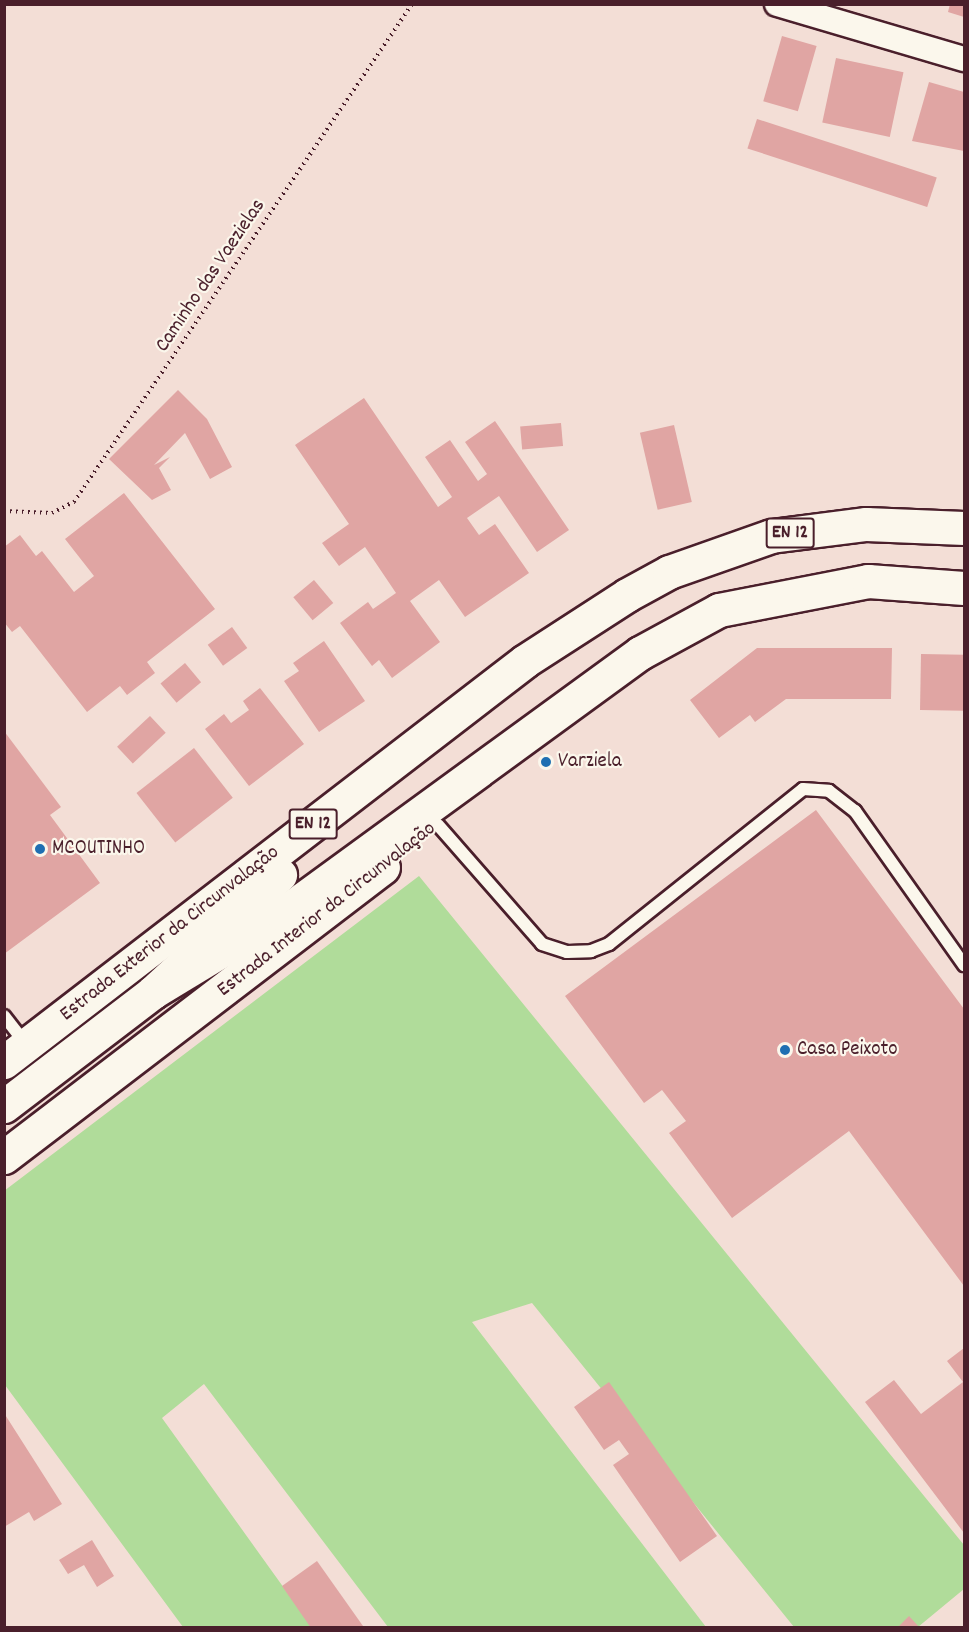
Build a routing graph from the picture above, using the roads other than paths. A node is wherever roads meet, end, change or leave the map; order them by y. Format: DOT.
graph roads {
  1 [pos="777,4"];
  2 [pos="964,59"];
  3 [pos="964,528"];
  4 [pos="964,588"];
  5 [pos="627,595"];
  6 [pos="640,653"];
  7 [pos="438,825"];
  8 [pos="964,965"];
  9 [pos="153,992"];
  10 [pos="4,1016"];
  11 [pos="16,1053"];
  12 [pos="4,1106"];
  13 [pos="4,1157"];
  1 -- 2 [label="street"];
  3 -- 5 [label="main road, Estrada Exterior da Circunvalação / EN 12"];
  4 -- 6 [label="main road, Estrada Interior da Circunvalação / EN 12"];
  5 -- 9 [label="main road, Estrada Exterior da Circunvalação / EN 12"];
  5 -- 11 [label="main road, Estrada Exterior da Circunvalação / EN 12"];
  6 -- 7 [label="main road, Estrada Interior da Circunvalação / EN 12"];
  6 -- 9 [label="main road, Estrada Interior da Circunvalação / EN 12"];
  7 -- 8 [label="lane"];
  7 -- 13 [label="main road, Estrada Interior da Circunvalação / EN 12"];
  9 -- 12 [label="main road, EN 12"];
  10 -- 11 [label="lane"];
}
